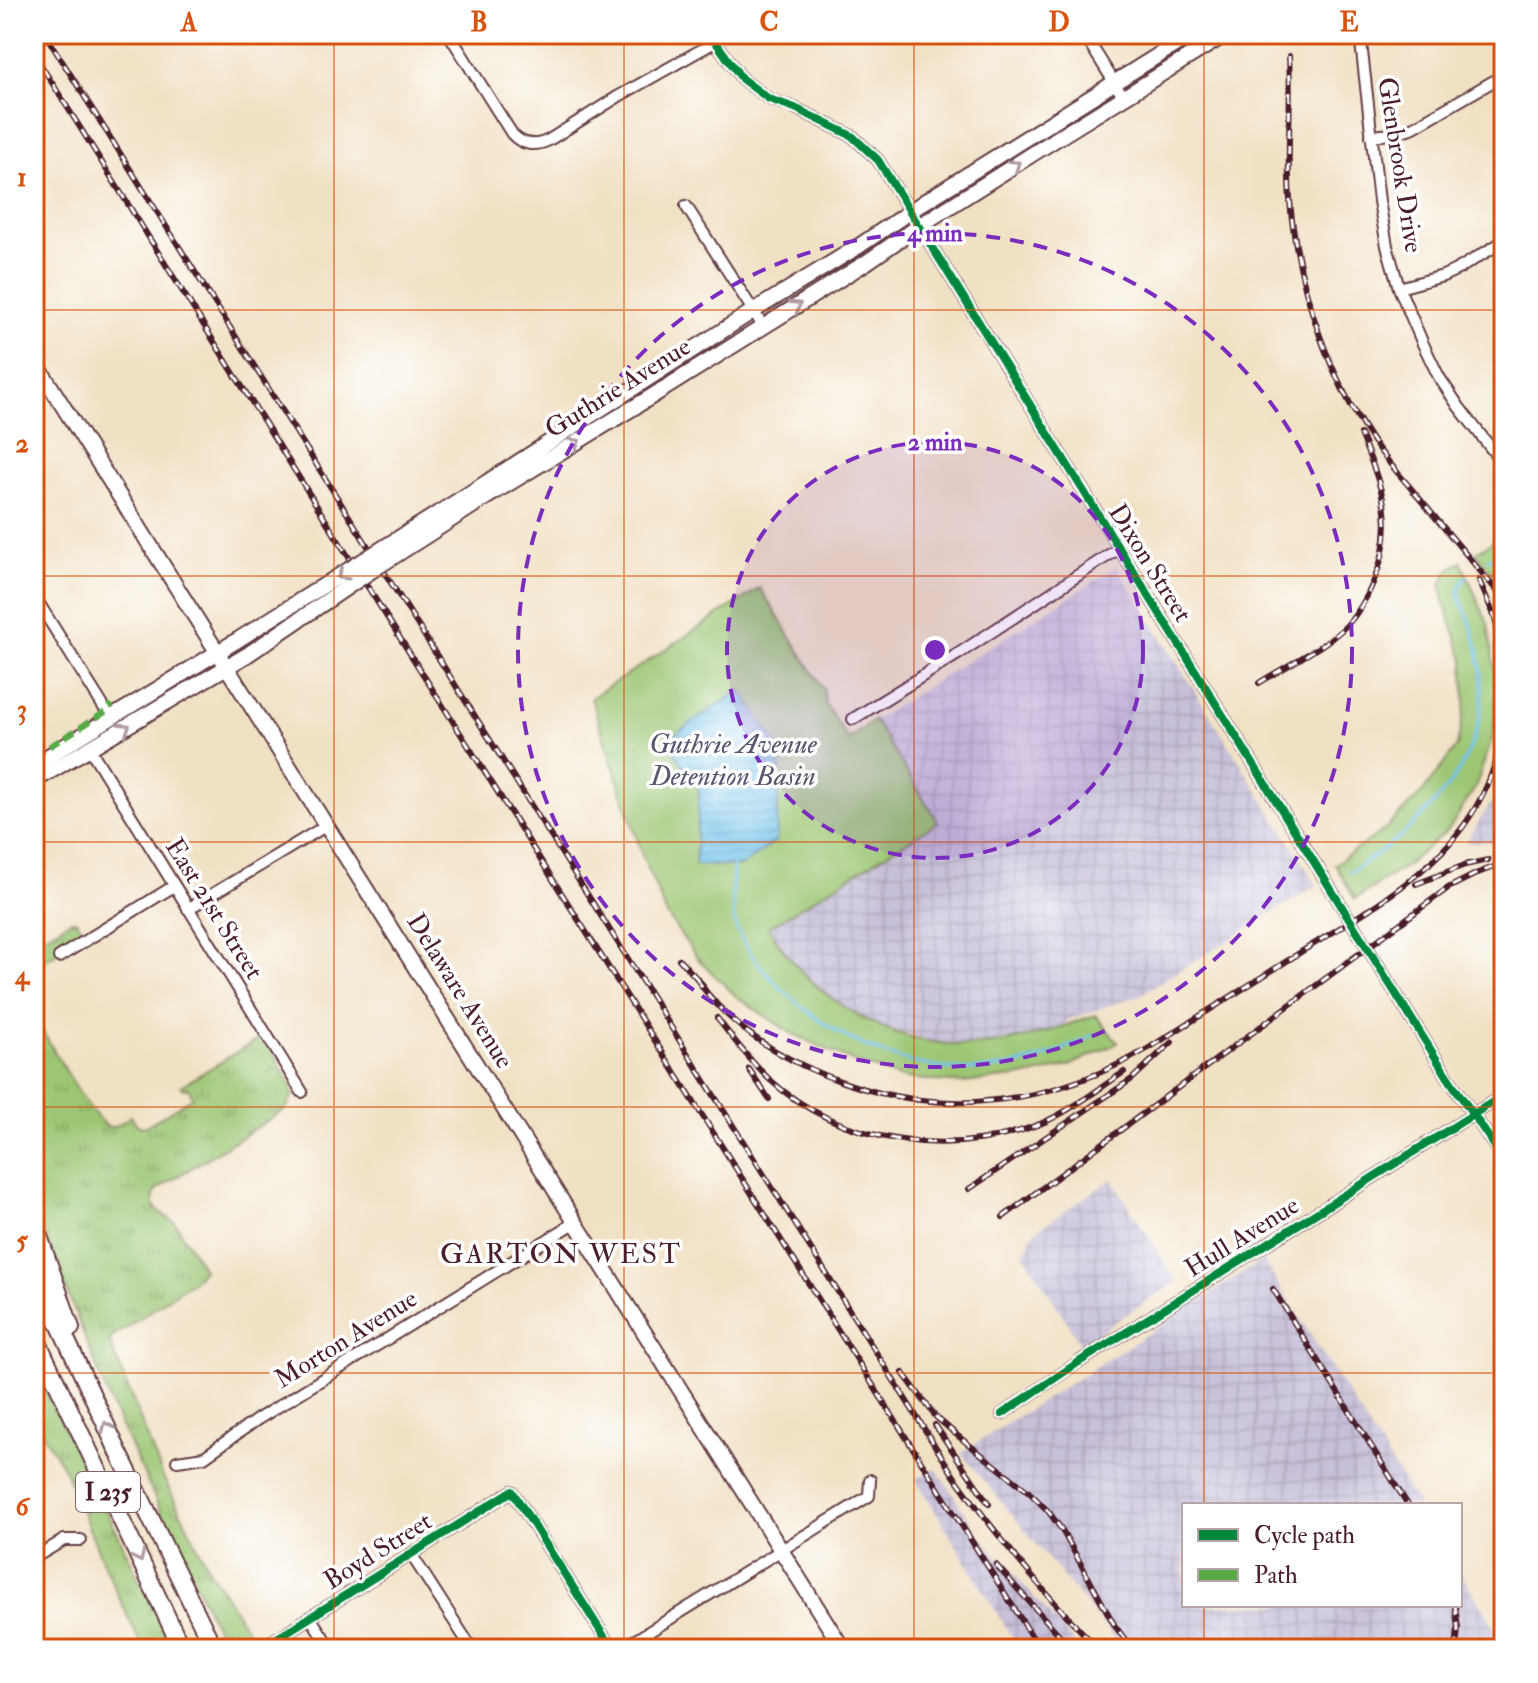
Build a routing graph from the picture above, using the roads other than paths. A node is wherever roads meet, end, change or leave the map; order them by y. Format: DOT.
graph roads {
  1 [pos="449,34"];
  2 [pos="1084,34"];
  3 [pos="1192,34"];
  4 [pos="1226,34"];
  5 [pos="1360,34"];
  6 [pos="713,38"];
  7 [pos="1504,75"];
  8 [pos="1114,82"];
  9 [pos="1124,98"];
  10 [pos="1371,136"];
  11 [pos="686,206"];
  12 [pos="910,211"];
  13 [pos="919,226"];
  14 [pos="1504,241"];
  15 [pos="1399,288"];
  16 [pos="753,311"];
  17 [pos="763,326"];
  18 [pos="34,360"];
  19 [pos="1504,465"];
  20 [pos="482,493"];
  21 [pos="1118,549"];
  22 [pos="34,596"];
  23 [pos="219,652"];
  24 [pos="228,667"];
  25 [pos="110,717"];
  26 [pos="853,719"];
  27 [pos="90,749"];
  28 [pos="34,765"];
  29 [pos="34,781"];
  30 [pos="327,825"];
  31 [pos="174,886"];
  32 [pos="188,909"];
  33 [pos="59,957"];
  34 [pos="302,1092"];
  35 [pos="1504,1095"];
  36 [pos="1473,1115"];
  37 [pos="1504,1157"];
  38 [pos="34,1222"];
  39 [pos="576,1222"];
  40 [pos="34,1270"];
  41 [pos="34,1334"];
  42 [pos="34,1351"];
  43 [pos="95,1398"];
  44 [pos="69,1410"];
  45 [pos="1002,1414"];
  46 [pos="177,1461"];
  47 [pos="870,1480"];
  48 [pos="81,1540"];
  49 [pos="781,1550"];
  50 [pos="411,1554"];
  51 [pos="34,1558"];
  52 [pos="310,1617"];
  53 [pos="266,1645"];
  54 [pos="182,1649"];
  55 [pos="214,1649"];
  56 [pos="331,1649"];
  57 [pos="472,1649"];
  58 [pos="612,1649"];
  59 [pos="621,1649"];
  60 [pos="843,1649"];
  1 -- 6 [label="street"];
  2 -- 8 [label="street"];
  3 -- 8 [label="main road, Guthrie Avenue"];
  4 -- 9 [label="main road, Guthrie Avenue"];
  5 -- 10 [label="street, Glenbrook Drive"];
  6 -- 12 [label="street, Dixon Street"];
  7 -- 10 [label="street"];
  8 -- 9 [label="street"];
  8 -- 12 [label="main road, Guthrie Avenue"];
  13 -- 9 [label="main road, Guthrie Avenue, one-way"];
  10 -- 15 [label="street, Glenbrook Drive"];
  11 -- 16 [label="street"];
  12 -- 13 [label="street, Dixon Street"];
  12 -- 16 [label="main road, Guthrie Avenue"];
  17 -- 13 [label="main road, Guthrie Avenue, one-way"];
  13 -- 21 [label="street, Dixon Street"];
  14 -- 15 [label="street"];
  15 -- 19 [label="street, Glenbrook Drive"];
  16 -- 17 [label="street"];
  16 -- 20 [label="main road, Guthrie Avenue"];
  20 -- 17 [label="main road, Guthrie Avenue, one-way"];
  18 -- 23 [label="main road, Delaware Avenue"];
  20 -- 23 [label="main road, Guthrie Avenue, one-way, bridge"];
  20 -- 24 [label="main road, Guthrie Avenue, bridge"];
  21 -- 26 [label="street"];
  21 -- 36 [label="street, Dixon Street"];
  22 -- 25 [label="street"];
  23 -- 24 [label="main road, Delaware Avenue"];
  23 -- 25 [label="main road, Guthrie Avenue"];
  27 -- 24 [label="main road, Guthrie Avenue, one-way"];
  24 -- 30 [label="main road, Delaware Avenue"];
  25 -- 28 [label="main road, Guthrie Avenue"];
  27 -- 29 [label="main road, Guthrie Avenue"];
  27 -- 31 [label="street, East 21st Street"];
  30 -- 32 [label="street"];
  30 -- 39 [label="main road, Delaware Avenue"];
  31 -- 32 [label="street, East 21st Street"];
  31 -- 33 [label="street"];
  32 -- 34 [label="street, East 21st Street"];
  35 -- 36 [label="street, Hull Avenue"];
  36 -- 37 [label="street, Dixon Street"];
  36 -- 45 [label="street, Hull Avenue"];
  38 -- 43 [label="highway"];
  39 -- 46 [label="street, Morton Avenue"];
  39 -- 49 [label="main road, Delaware Avenue"];
  40 -- 43 [label="highway, I 235"];
  41 -- 44 [label="highway, I 235"];
  42 -- 44 [label="highway"];
  55 -- 43 [label="highway, I 235, one-way"];
  44 -- 54 [label="highway, I 235, one-way"];
  47 -- 49 [label="street"];
  48 -- 51 [label="street"];
  49 -- 59 [label="street"];
  49 -- 60 [label="main road, Delaware Avenue"];
  50 -- 52 [label="street, Boyd Street"];
  50 -- 57 [label="street"];
  50 -- 58 [label="street, Boyd Street"];
  52 -- 53 [label="street, Boyd Street"];
  52 -- 56 [label="street"];
}
